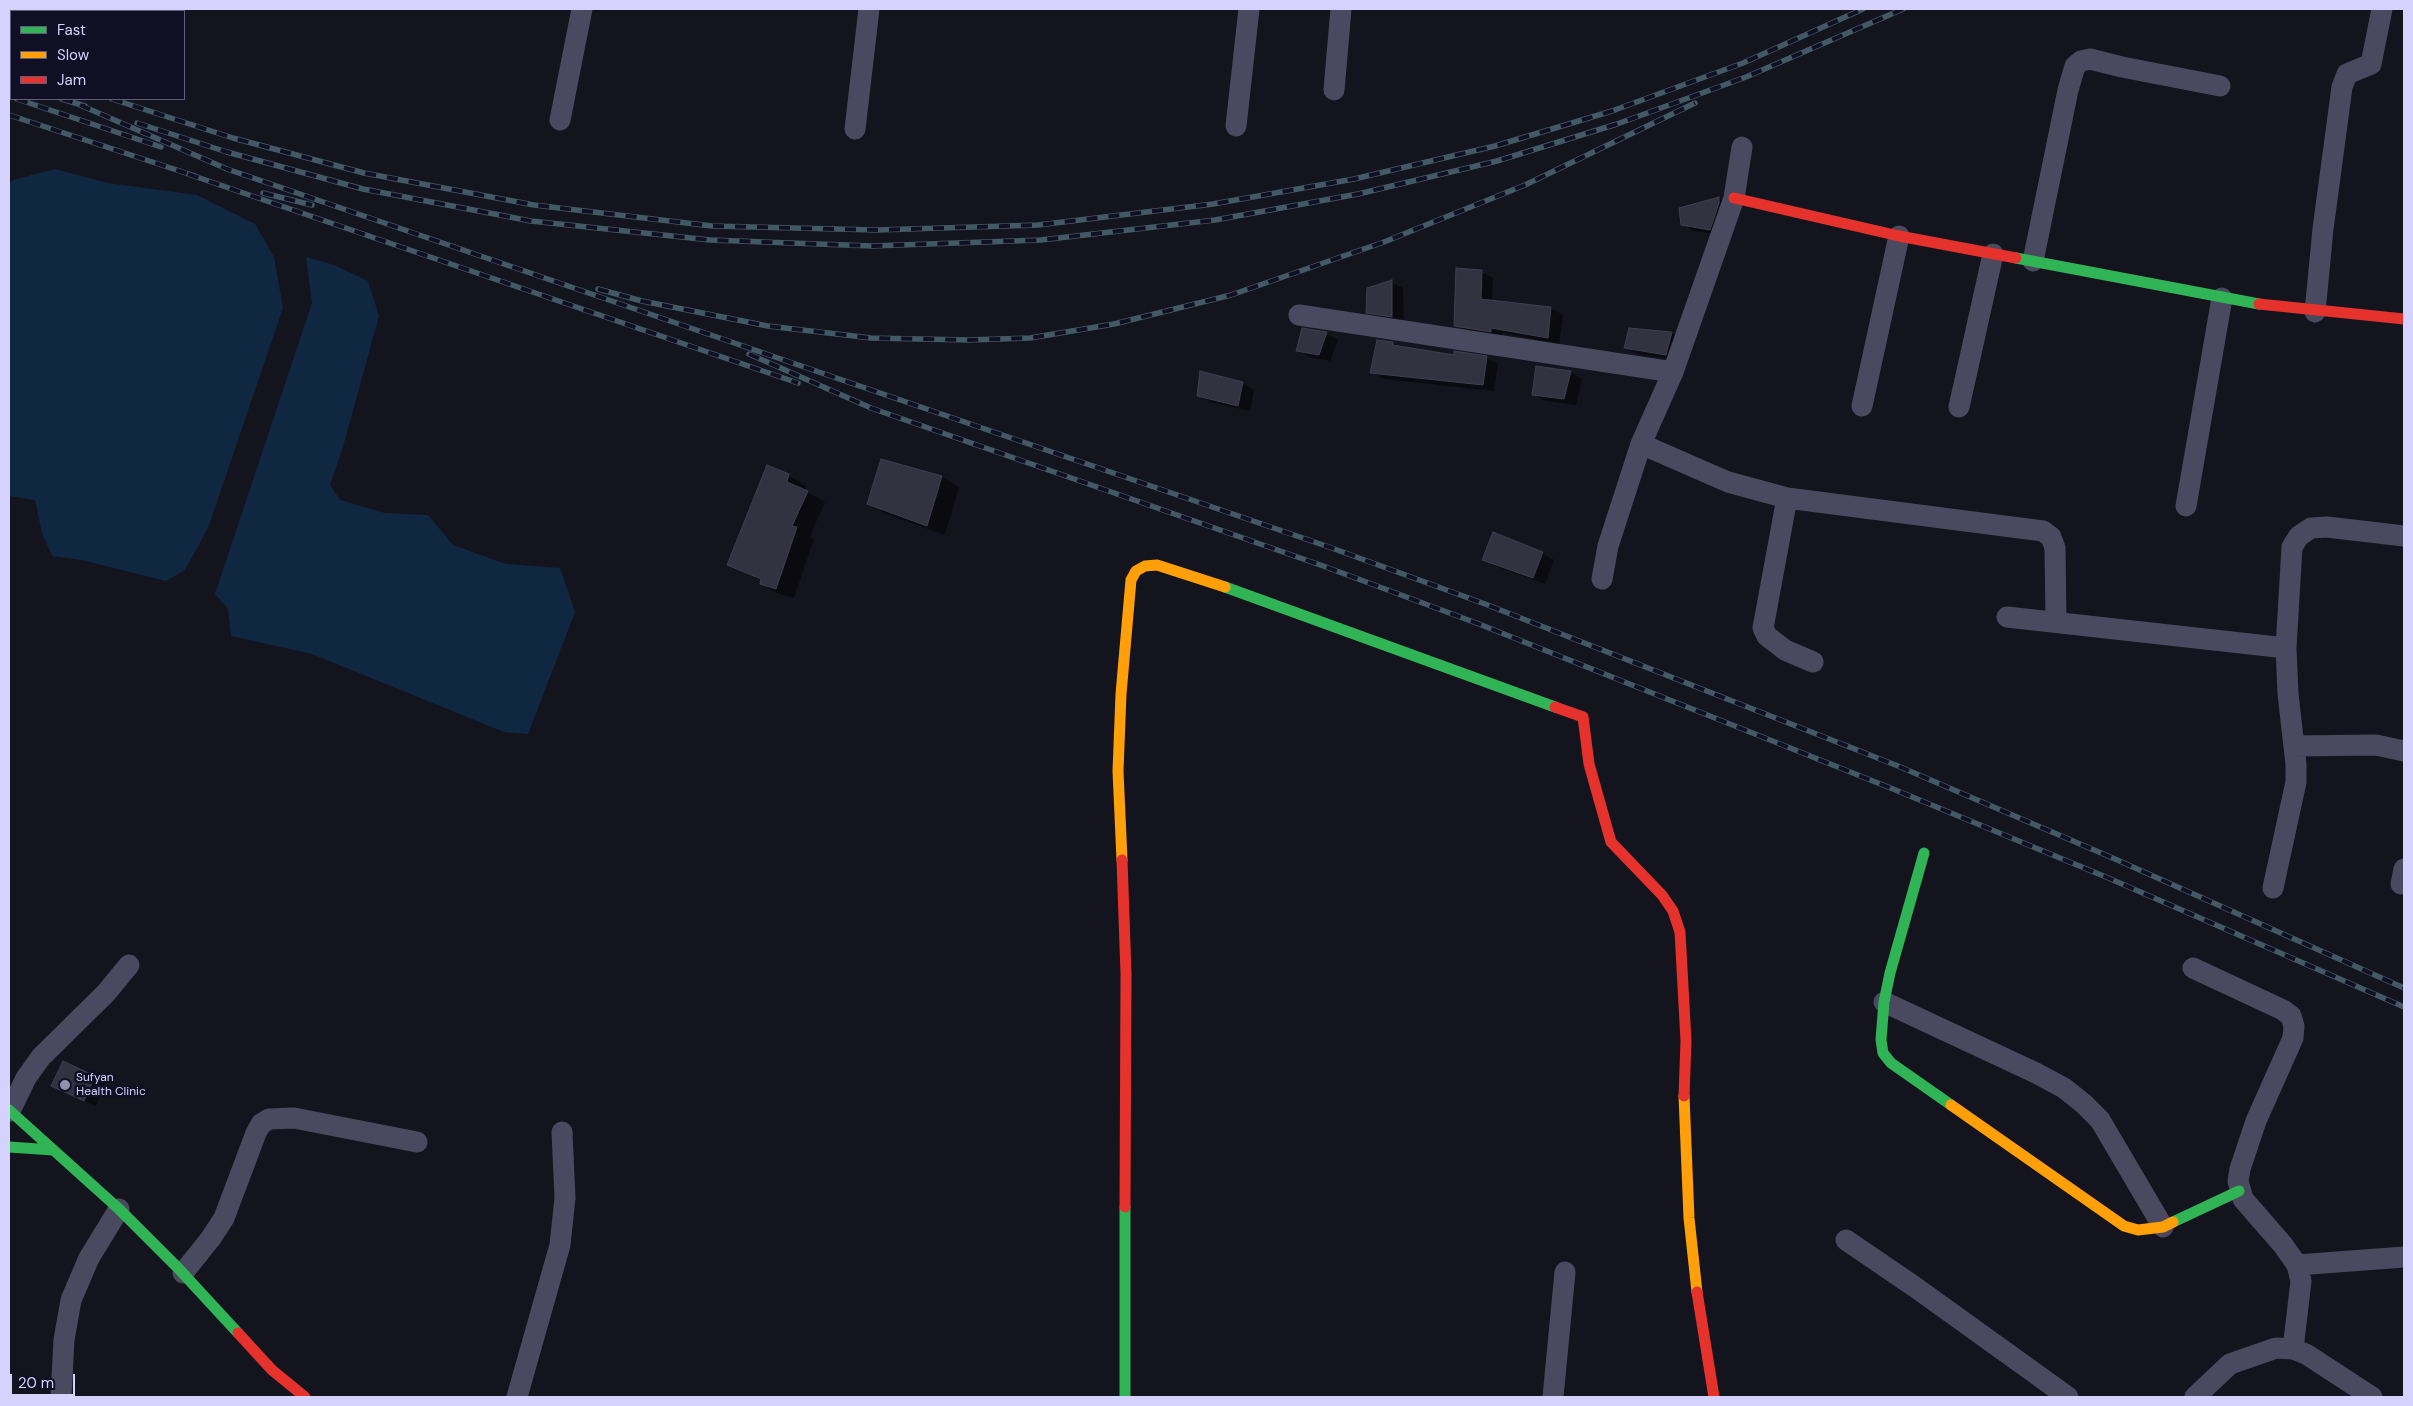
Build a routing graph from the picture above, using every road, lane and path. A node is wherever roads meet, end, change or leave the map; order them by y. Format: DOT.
graph roads {
  1 [pos="582,9"];
  2 [pos="869,9"];
  3 [pos="1249,9"];
  4 [pos="1341,9"];
  5 [pos="2382,9"];
  6 [pos="2220,86"];
  7 [pos="1334,90"];
  8 [pos="560,120"];
  9 [pos="1236,126"];
  10 [pos="855,129"];
  11 [pos="1742,147"];
  12 [pos="1734,198"];
  13 [pos="1899,236"];
  14 [pos="1993,254"];
  15 [pos="2033,261"];
  16 [pos="2222,298"];
  17 [pos="2315,312"];
  18 [pos="1299,315"];
  19 [pos="2404,319"];
  20 [pos="1673,372"];
  21 [pos="1862,406"];
  22 [pos="1959,407"];
  23 [pos="1641,444"];
  24 [pos="1787,498"];
  25 [pos="2186,506"];
  26 [pos="2404,536"];
  27 [pos="1602,579"];
  28 [pos="2007,616"];
  29 [pos="2056,622"];
  30 [pos="2286,648"];
  31 [pos="1813,662"];
  32 [pos="2294,746"];
  33 [pos="2404,751"];
  34 [pos="1924,853"];
  35 [pos="2273,888"];
  36 [pos="129,965"];
  37 [pos="2193,968"];
  38 [pos="1884,1002"];
  39 [pos="9,1110"];
  40 [pos="562,1132"];
  41 [pos="417,1142"];
  42 [pos="9,1147"];
  43 [pos="53,1150"];
  44 [pos="2239,1191"];
  45 [pos="119,1209"];
  46 [pos="2163,1227"];
  47 [pos="1846,1240"];
  48 [pos="2404,1257"];
  49 [pos="2297,1266"];
  50 [pos="1565,1272"];
  51 [pos="183,1273"];
  52 [pos="2293,1349"];
  53 [pos="62,1397"];
  54 [pos="304,1397"];
  55 [pos="517,1397"];
  56 [pos="1125,1397"];
  57 [pos="1553,1397"];
  58 [pos="1714,1397"];
  59 [pos="2068,1397"];
  60 [pos="2195,1397"];
  61 [pos="2372,1397"];
  1 -- 8 [label="street"];
  2 -- 10 [label="street"];
  3 -- 9 [label="street"];
  4 -- 7 [label="street"];
  5 -- 17 [label="street"];
  6 -- 15 [label="street"];
  11 -- 12 [label="street"];
  12 -- 13 [label="street"];
  12 -- 20 [label="street"];
  13 -- 14 [label="street"];
  13 -- 21 [label="street"];
  14 -- 15 [label="street"];
  14 -- 22 [label="street"];
  15 -- 16 [label="street"];
  16 -- 17 [label="street"];
  16 -- 25 [label="street"];
  17 -- 19 [label="street"];
  18 -- 20 [label="street"];
  20 -- 23 [label="street"];
  23 -- 24 [label="street"];
  23 -- 27 [label="street"];
  24 -- 29 [label="street"];
  24 -- 31 [label="street"];
  26 -- 30 [label="street"];
  28 -- 29 [label="street"];
  29 -- 30 [label="street"];
  30 -- 32 [label="street"];
  32 -- 33 [label="street"];
  32 -- 35 [label="street"];
  34 -- 38 [label="street"];
  36 -- 39 [label="street"];
  37 -- 44 [label="street"];
  38 -- 46 [label="street"];
  38 -- 46 [label="street"];
  39 -- 43 [label="street"];
  40 -- 55 [label="street"];
  41 -- 51 [label="street"];
  42 -- 43 [label="street"];
  43 -- 45 [label="street"];
  44 -- 46 [label="street"];
  44 -- 49 [label="street"];
  45 -- 51 [label="street"];
  45 -- 53 [label="street"];
  47 -- 59 [label="street"];
  48 -- 49 [label="street"];
  49 -- 52 [label="street"];
  50 -- 57 [label="street"];
  51 -- 54 [label="street"];
  52 -- 60 [label="street"];
  52 -- 61 [label="street"];
  56 -- 58 [label="street"];
}
